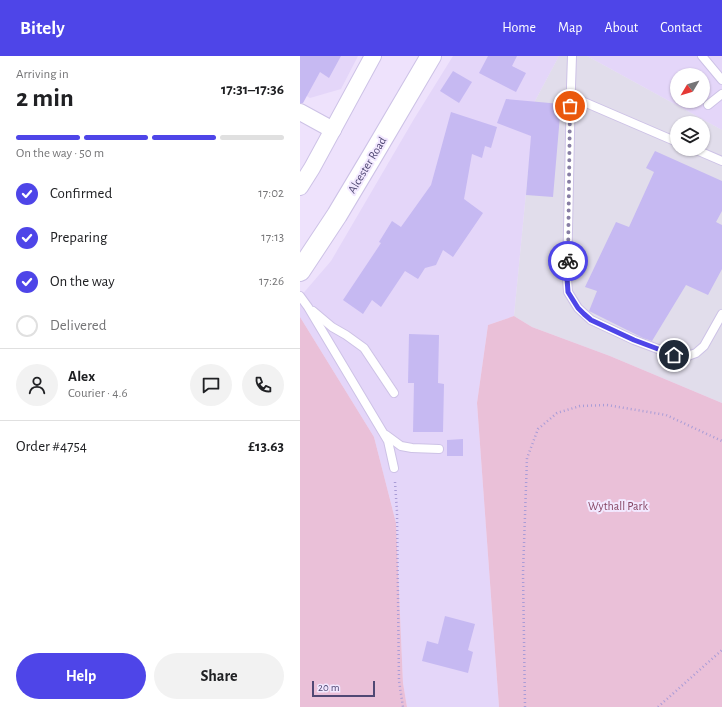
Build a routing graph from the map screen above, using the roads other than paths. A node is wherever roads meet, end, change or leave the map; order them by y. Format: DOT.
graph roads {
  1 [pos="373,56"];
  2 [pos="431,56"];
  3 [pos="572,56"];
  4 [pos="702,56"];
  5 [pos="722,80"];
  6 [pos="722,94"];
  7 [pos="570,96"];
  8 [pos="710,103"];
  9 [pos="300,112"];
  10 [pos="333,130"];
  11 [pos="670,139"];
  12 [pos="710,156"];
  13 [pos="722,161"];
  14 [pos="300,187"];
  15 [pos="300,271"];
  16 [pos="300,296"];
  17 [pos="308,307"];
  18 [pos="722,314"];
  19 [pos="394,393"];
  20 [pos="383,432"];
  21 [pos="439,449"];
  22 [pos="394,468"];
  1 -- 10 [label="street"];
  2 -- 15 [label="street, Alcester Road"];
  3 -- 7 [label="lane"];
  4 -- 5 [label="lane"];
  6 -- 8 [label="lane"];
  7 -- 11 [label="lane"];
  7 -- 18 [label="lane"];
  9 -- 10 [label="street"];
  10 -- 14 [label="street"];
  12 -- 13 [label="lane"];
  16 -- 17 [label="lane"];
  17 -- 19 [label="lane"];
  17 -- 20 [label="lane"];
  20 -- 21 [label="lane"];
  20 -- 22 [label="lane"];
}
